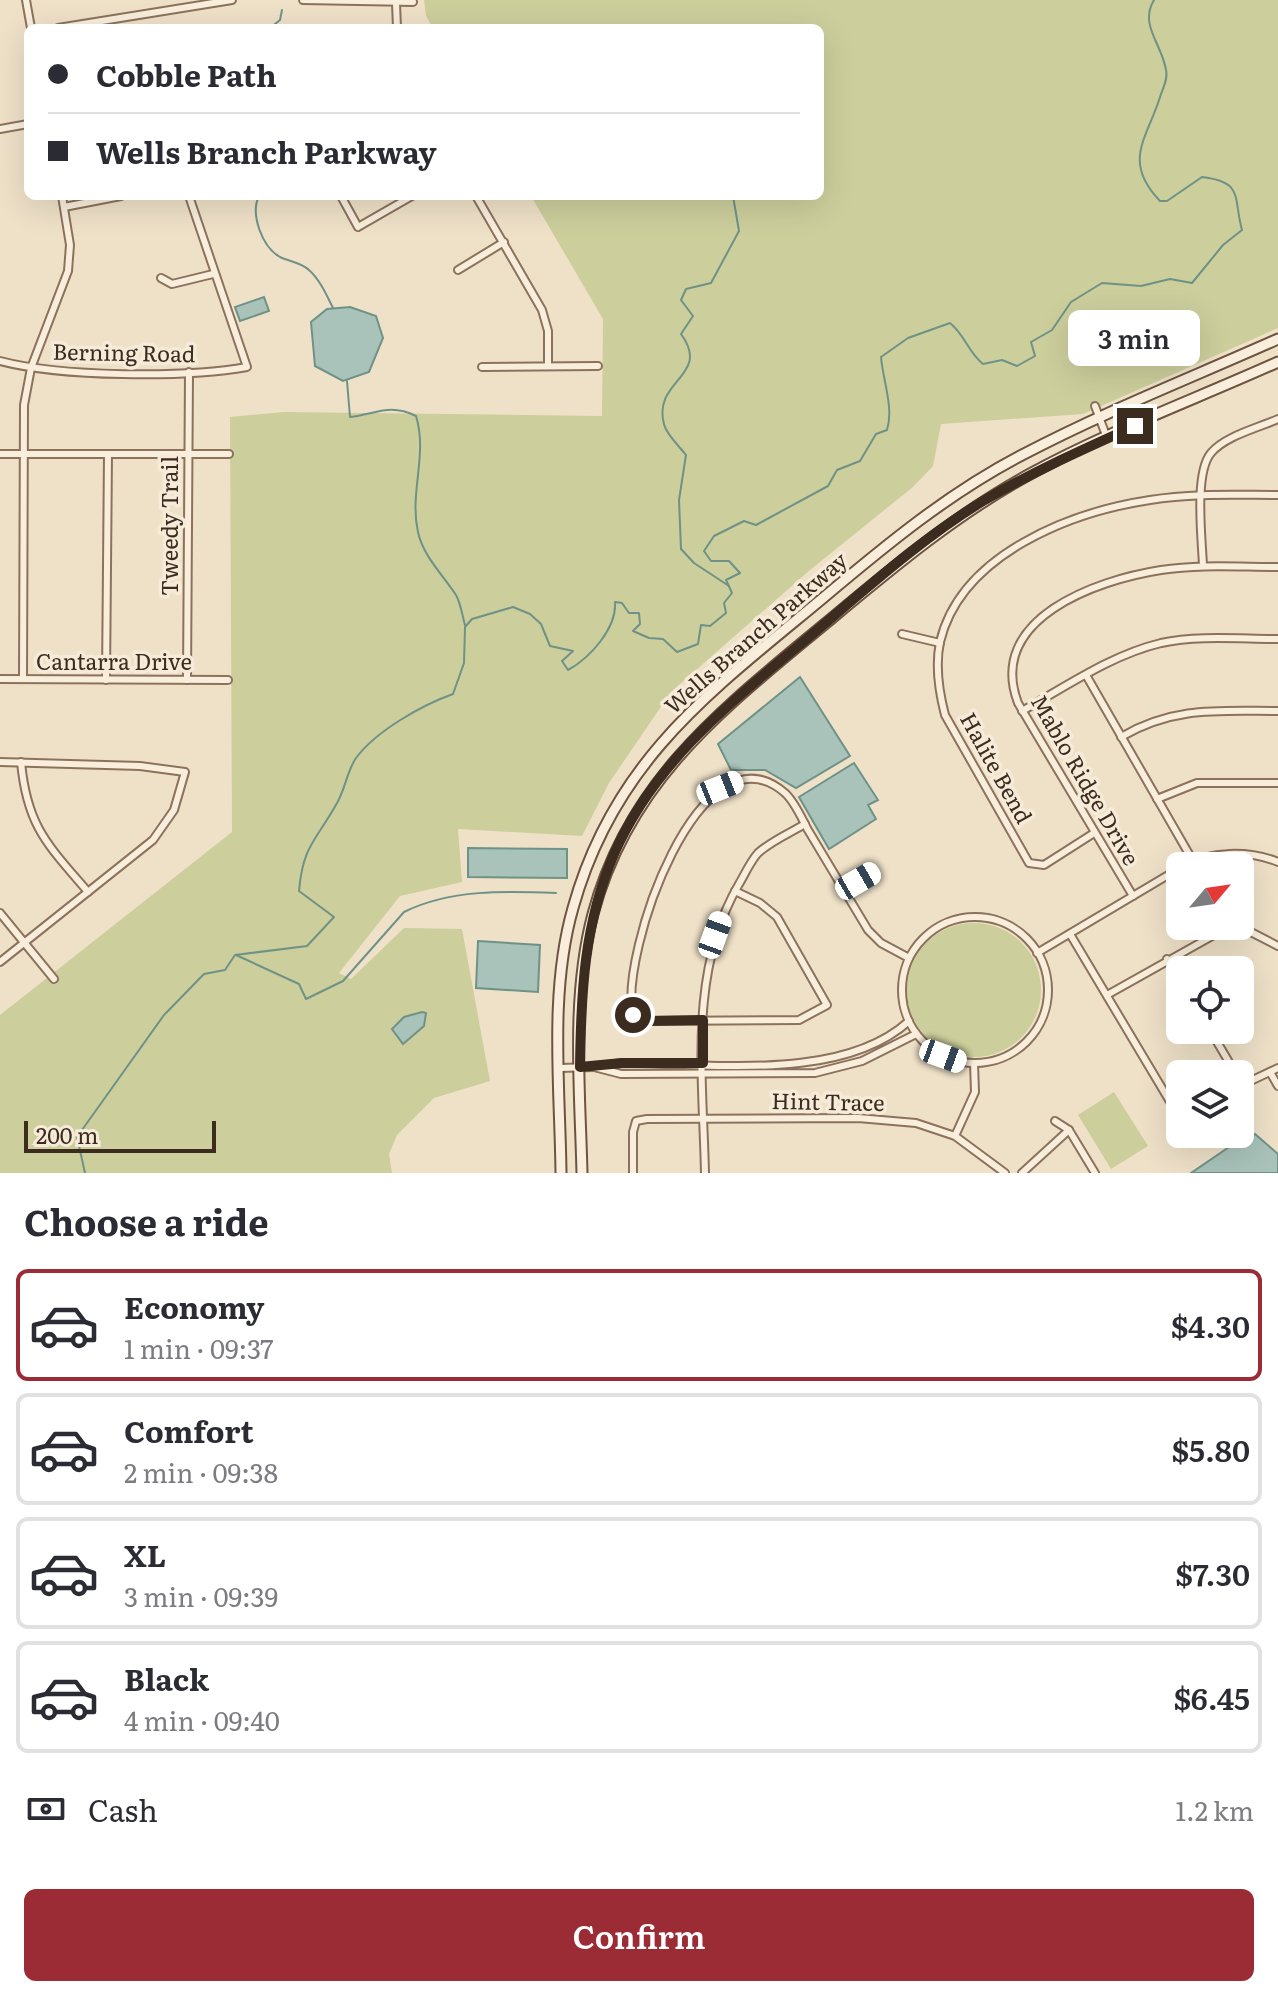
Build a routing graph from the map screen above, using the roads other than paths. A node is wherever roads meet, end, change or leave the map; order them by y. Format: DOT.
graph roads {
  1 [pos="26,0"];
  2 [pos="232,0"];
  3 [pos="303,0"];
  4 [pos="413,2"];
  5 [pos="396,3"];
  6 [pos="170,4"];
  7 [pos="30,24"];
  8 [pos="77,24"];
  9 [pos="397,24"];
  10 [pos="24,125"];
  11 [pos="0,129"];
  12 [pos="63,200"];
  13 [pos="100,200"];
  14 [pos="190,200"];
  15 [pos="343,200"];
  16 [pos="405,200"];
  17 [pos="478,200"];
  18 [pos="64,207"];
  19 [pos="504,242"];
  20 [pos="458,270"];
  21 [pos="213,274"];
  22 [pos="161,278"];
  23 [pos="1278,339"];
  24 [pos="0,361"];
  25 [pos="1278,362"];
  26 [pos="548,366"];
  27 [pos="598,366"];
  28 [pos="482,367"];
  29 [pos="31,368"];
  30 [pos="189,372"];
  31 [pos="1095,406"];
  32 [pos="1099,419"];
  33 [pos="1278,419"];
  34 [pos="1107,438"];
  35 [pos="23,453"];
  36 [pos="189,453"];
  37 [pos="0,454"];
  38 [pos="108,454"];
  39 [pos="229,454"];
  40 [pos="1202,495"];
  41 [pos="1278,495"];
  42 [pos="1203,566"];
  43 [pos="1278,567"];
  44 [pos="902,634"];
  45 [pos="1278,639"];
  46 [pos="940,643"];
  47 [pos="1086,675"];
  48 [pos="0,679"];
  49 [pos="23,679"];
  50 [pos="106,680"];
  51 [pos="187,680"];
  52 [pos="228,680"];
  53 [pos="1022,711"];
  54 [pos="1278,711"];
  55 [pos="1121,737"];
  56 [pos="0,762"];
  57 [pos="21,762"];
  58 [pos="1278,783"];
  59 [pos="1157,799"];
  60 [pos="805,824"];
  61 [pos="1094,833"];
  62 [pos="1188,852"];
  63 [pos="1254,856"];
  64 [pos="1278,862"];
  65 [pos="872,873"];
  66 [pos="1166,876"];
  67 [pos="844,889"];
  68 [pos="735,891"];
  69 [pos="88,892"];
  70 [pos="1133,896"];
  71 [pos="0,913"];
  72 [pos="1070,934"];
  73 [pos="24,943"];
  74 [pos="1278,946"];
  75 [pos="1037,953"];
  76 [pos="1172,956"];
  77 [pos="909,958"];
  78 [pos="1166,960"];
  79 [pos="0,962"];
  80 [pos="54,979"];
  81 [pos="1107,995"];
  82 [pos="703,1020"];
  83 [pos="909,1021"];
  84 [pos="916,1034"];
  85 [pos="703,1063"];
  86 [pos="974,1063"];
  87 [pos="580,1067"];
  88 [pos="594,1067"];
  89 [pos="560,1068"];
  90 [pos="1278,1068"];
  91 [pos="1270,1072"];
  92 [pos="703,1075"];
  93 [pos="1254,1079"];
  94 [pos="1278,1086"];
  95 [pos="1166,1095"];
  96 [pos="704,1119"];
  97 [pos="1055,1121"];
  98 [pos="1069,1130"];
  99 [pos="955,1136"];
  100 [pos="561,1173"];
  101 [pos="582,1173"];
  102 [pos="633,1173"];
  103 [pos="705,1173"];
  104 [pos="1005,1173"];
  105 [pos="1022,1173"];
  106 [pos="1095,1173"];
  1 -- 7 [label="street"];
  2 -- 6 [label="street"];
  3 -- 5 [label="street"];
  4 -- 5 [label="street"];
  5 -- 9 [label="street"];
  6 -- 8 [label="street"];
  10 -- 11 [label="street"];
  12 -- 18 [label="street"];
  13 -- 18 [label="street"];
  14 -- 21 [label="street"];
  15 -- 16 [label="street"];
  17 -- 19 [label="street"];
  18 -- 29 [label="street"];
  19 -- 20 [label="street"];
  19 -- 26 [label="street"];
  21 -- 22 [label="street"];
  21 -- 30 [label="street, Berning Road"];
  23 -- 32 [label="street, Wells Branch Parkway"];
  24 -- 29 [label="street, Berning Road"];
  25 -- 34 [label="street, Wells Branch Parkway"];
  26 -- 27 [label="street"];
  26 -- 28 [label="street"];
  29 -- 30 [label="street, Berning Road"];
  29 -- 35 [label="street"];
  30 -- 36 [label="street, Tweedy Trail"];
  31 -- 32 [label="street"];
  32 -- 34 [label="street"];
  32 -- 89 [label="street, Wells Branch Parkway"];
  33 -- 40 [label="street"];
  34 -- 87 [label="street, Wells Branch Parkway"];
  35 -- 37 [label="street"];
  35 -- 38 [label="street"];
  35 -- 49 [label="street"];
  36 -- 38 [label="street"];
  36 -- 39 [label="street"];
  36 -- 51 [label="street, Tweedy Trail"];
  38 -- 50 [label="street"];
  40 -- 41 [label="street, Halite Bend"];
  40 -- 42 [label="street"];
  40 -- 46 [label="street, Halite Bend"];
  42 -- 43 [label="street, Mablo Ridge Drive"];
  42 -- 53 [label="street, Mablo Ridge Drive"];
  44 -- 46 [label="street"];
  45 -- 47 [label="street"];
  46 -- 61 [label="street, Halite Bend"];
  47 -- 53 [label="street"];
  47 -- 55 [label="street"];
  48 -- 49 [label="street, Cantarra Drive"];
  49 -- 50 [label="street, Cantarra Drive"];
  50 -- 51 [label="street, Cantarra Drive"];
  51 -- 52 [label="street, Cantarra Drive"];
  53 -- 61 [label="street, Mablo Ridge Drive"];
  54 -- 55 [label="street"];
  55 -- 59 [label="street"];
  56 -- 57 [label="street"];
  57 -- 69 [label="street"];
  57 -- 69 [label="street"];
  58 -- 59 [label="street"];
  59 -- 62 [label="street"];
  60 -- 67 [label="street"];
  60 -- 68 [label="street"];
  60 -- 82 [label="street"];
  61 -- 70 [label="street, Mablo Ridge Drive"];
  63 -- 64 [label="street"];
  65 -- 67 [label="street"];
  66 -- 70 [label="street"];
  67 -- 77 [label="street"];
  68 -- 82 [label="street"];
  68 -- 82 [label="street"];
  69 -- 73 [label="street"];
  70 -- 72 [label="street"];
  71 -- 73 [label="street"];
  72 -- 75 [label="street"];
  72 -- 81 [label="street"];
  73 -- 79 [label="street"];
  73 -- 80 [label="street"];
  74 -- 76 [label="street"];
  75 -- 77 [label="street"];
  75 -- 86 [label="street"];
  77 -- 83 [label="street"];
  78 -- 81 [label="street"];
  81 -- 95 [label="street"];
  82 -- 85 [label="street"];
  83 -- 84 [label="street"];
  83 -- 85 [label="street"];
  84 -- 86 [label="street"];
  84 -- 92 [label="street"];
  85 -- 88 [label="street"];
  85 -- 92 [label="street"];
  86 -- 99 [label="street"];
  87 -- 88 [label="street"];
  87 -- 89 [label="street"];
  87 -- 101 [label="street, Wells Branch Parkway"];
  88 -- 92 [label="street"];
  89 -- 100 [label="street, Wells Branch Parkway"];
  90 -- 91 [label="street"];
  91 -- 93 [label="street"];
  91 -- 94 [label="street"];
  92 -- 96 [label="street"];
  96 -- 99 [label="street, Hint Trace"];
  96 -- 102 [label="street, Hint Trace"];
  96 -- 103 [label="street"];
  97 -- 98 [label="street"];
  98 -- 105 [label="street"];
  98 -- 106 [label="street"];
  99 -- 104 [label="street, Hint Trace"];
}
